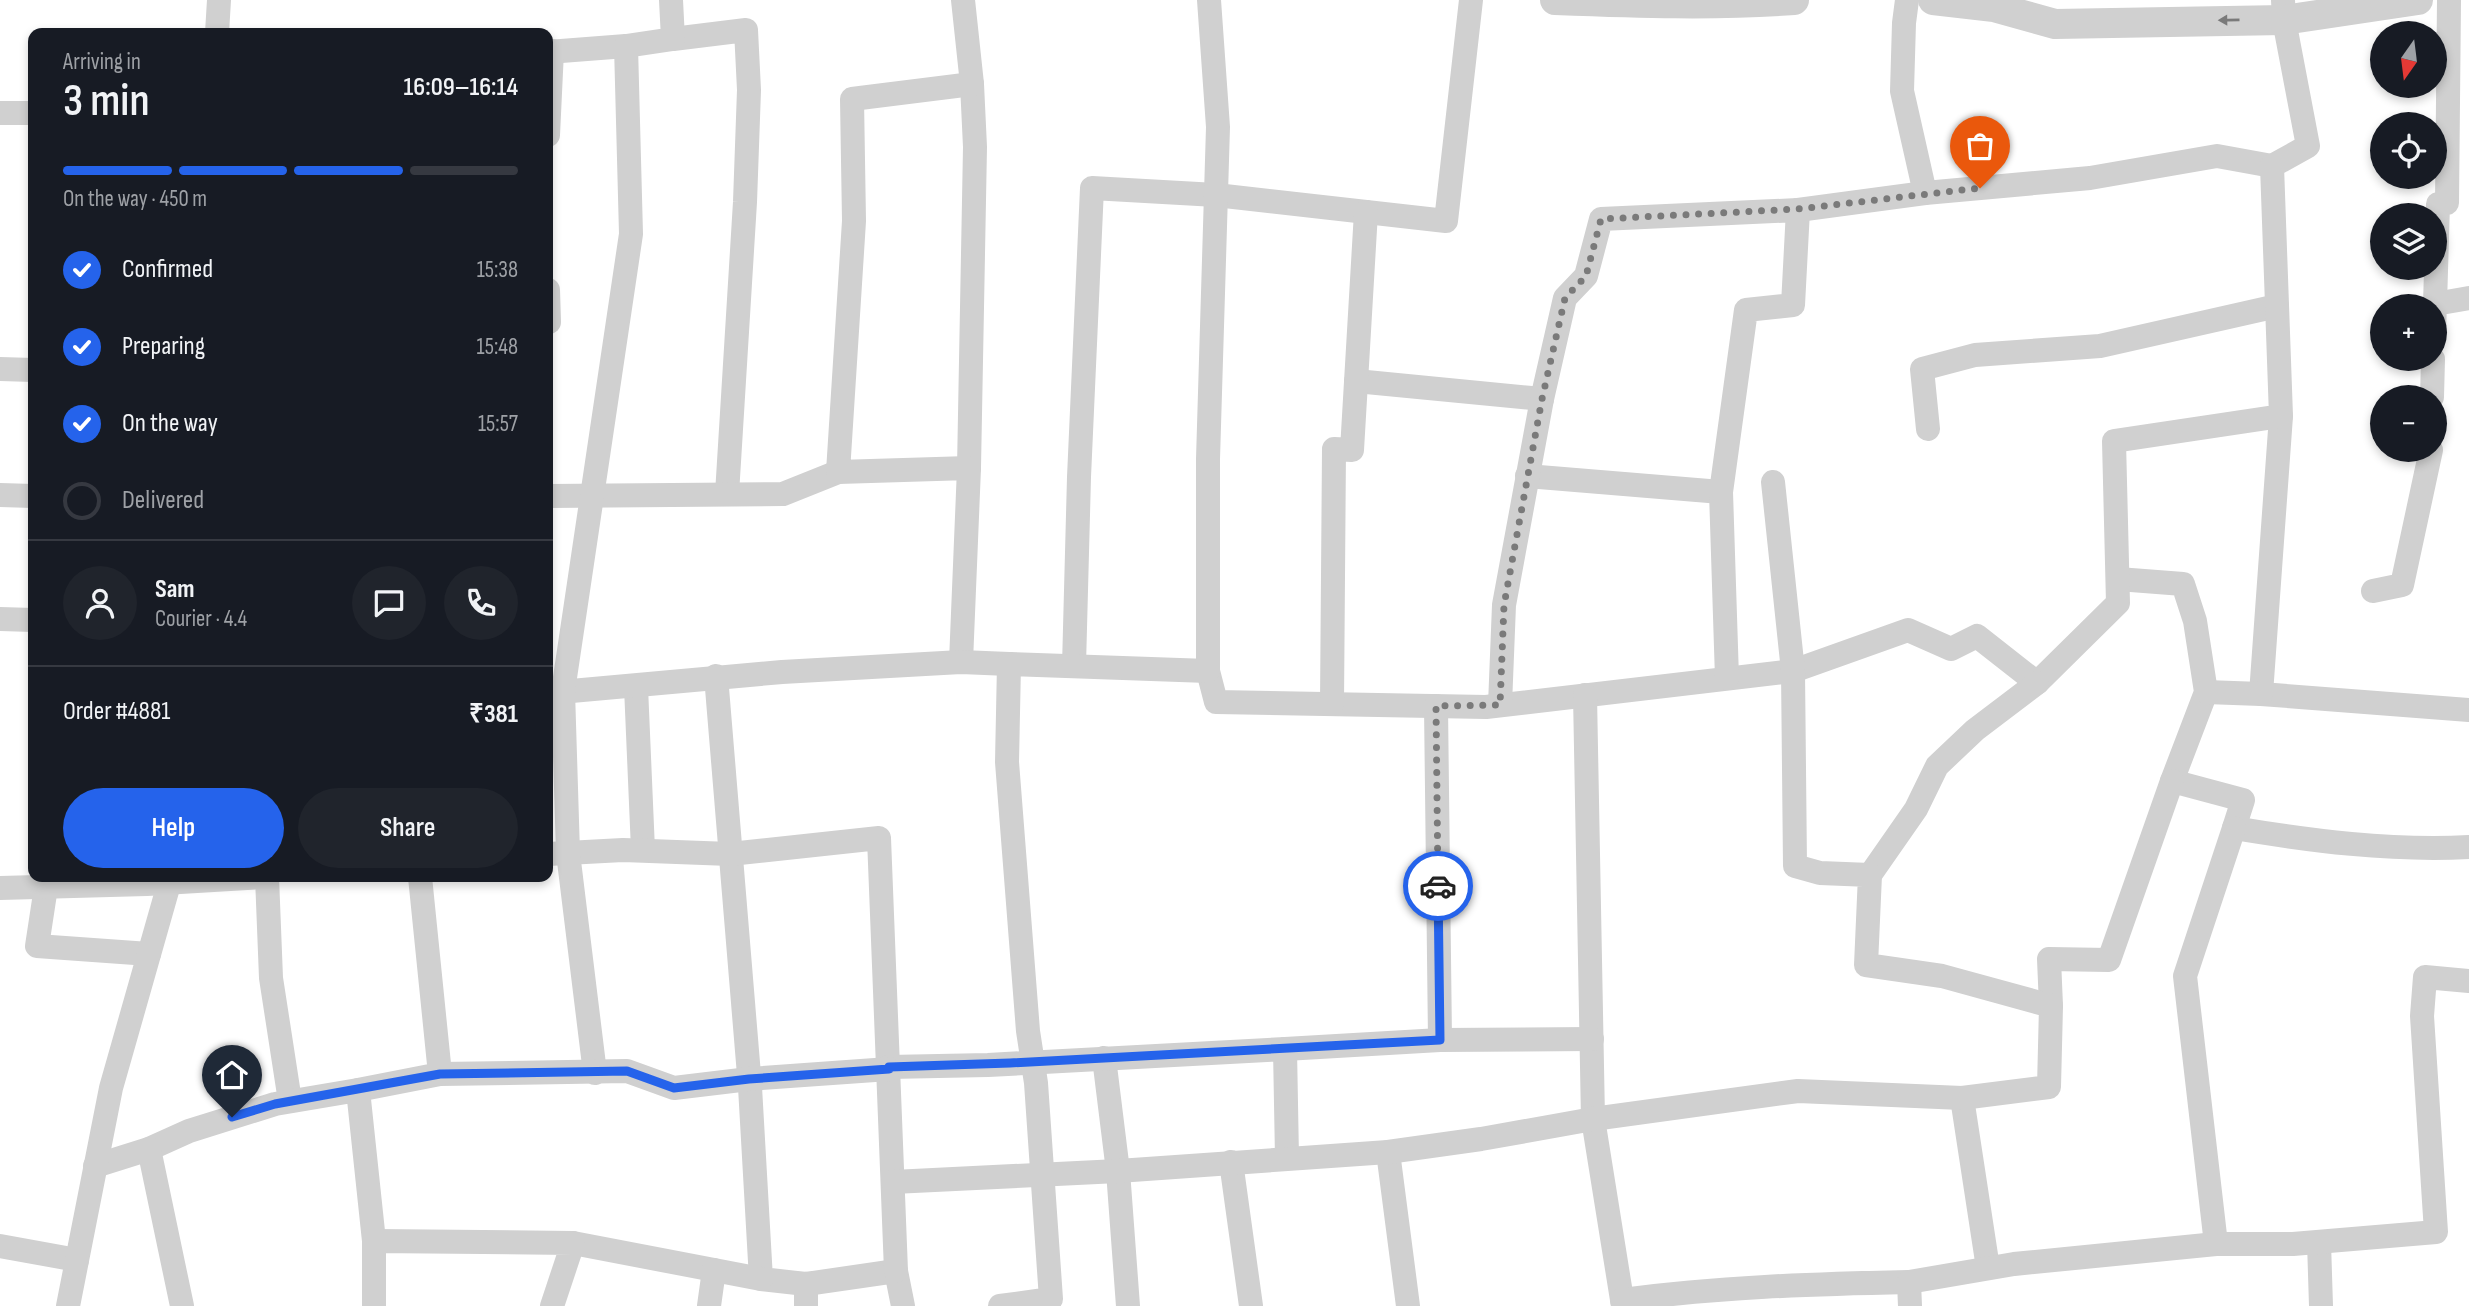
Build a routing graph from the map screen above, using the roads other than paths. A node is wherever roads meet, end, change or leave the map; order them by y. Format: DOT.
graph roads {
  1 [pos="219,0"];
  2 [pos="671,0"];
  3 [pos="963,0"];
  4 [pos="1209,0"];
  5 [pos="1471,0"];
  6 [pos="1555,0"];
  7 [pos="1794,0"];
  8 [pos="1907,0"];
  9 [pos="1933,0"];
  10 [pos="2418,0"];
  11 [pos="2448,0"];
  12 [pos="2283,10"];
  13 [pos="217,28"];
  14 [pos="673,39"];
  15 [pos="626,46"];
  16 [pos="553,52"];
  17 [pos="972,84"];
  18 [pos="0,113"];
  19 [pos="28,113"];
  20 [pos="2272,166"];
  21 [pos="1925,193"];
  22 [pos="1216,195"];
  23 [pos="1798,209"];
  24 [pos="1366,212"];
  25 [pos="2435,294"];
  26 [pos="2469,298"];
  27 [pos="2447,302"];
  28 [pos="2277,306"];
  29 [pos="0,369"];
  30 [pos="28,370"];
  31 [pos="1356,381"];
  32 [pos="1542,399"];
  33 [pos="2281,416"];
  34 [pos="1928,429"];
  35 [pos="2428,462"];
  36 [pos="969,468"];
  37 [pos="838,472"];
  38 [pos="1527,476"];
  39 [pos="1773,482"];
  40 [pos="1721,492"];
  41 [pos="591,494"];
  42 [pos="727,494"];
  43 [pos="0,495"];
  44 [pos="28,496"];
  45 [pos="553,496"];
  46 [pos="2118,579"];
  47 [pos="2373,591"];
  48 [pos="0,619"];
  49 [pos="28,620"];
  50 [pos="961,662"];
  51 [pos="1009,664"];
  52 [pos="1074,666"];
  53 [pos="1208,671"];
  54 [pos="1793,671"];
  55 [pos="716,676"];
  56 [pos="1727,678"];
  57 [pos="2036,683"];
  58 [pos="636,687"];
  59 [pos="555,692"];
  60 [pos="2206,692"];
  61 [pos="2261,694"];
  62 [pos="1585,695"];
  63 [pos="1332,704"];
  64 [pos="1500,705"];
  65 [pos="1436,706"];
  66 [pos="2469,710"];
  67 [pos="2172,782"];
  68 [pos="2234,828"];
  69 [pos="2469,847"];
  70 [pos="643,850"];
  71 [pos="730,853"];
  72 [pos="558,854"];
  73 [pos="1870,874"];
  74 [pos="102,882"];
  75 [pos="169,882"];
  76 [pos="265,882"];
  77 [pos="421,882"];
  78 [pos="46,887"];
  79 [pos="0,888"];
  80 [pos="149,954"];
  81 [pos="2469,981"];
  82 [pos="2051,1006"];
  83 [pos="1592,1039"];
  84 [pos="1440,1040"];
  85 [pos="1285,1049"];
  86 [pos="1104,1058"];
  87 [pos="1033,1062"];
  88 [pos="889,1068"];
  89 [pos="595,1073"];
  90 [pos="440,1074"];
  91 [pos="749,1079"];
  92 [pos="358,1090"];
  93 [pos="1962,1098"];
  94 [pos="290,1101"];
  95 [pos="1593,1119"];
  96 [pos="149,1149"];
  97 [pos="1388,1152"];
  98 [pos="1287,1158"];
  99 [pos="1231,1162"];
  100 [pos="95,1166"];
  101 [pos="1118,1171"];
  102 [pos="1042,1174"];
  103 [pos="893,1182"];
  104 [pos="374,1241"];
  105 [pos="2319,1242"];
  106 [pos="573,1243"];
  107 [pos="2216,1244"];
  108 [pos="0,1246"];
  109 [pos="77,1260"];
  110 [pos="1988,1268"];
  111 [pos="714,1270"];
  112 [pos="896,1271"];
  113 [pos="761,1279"];
  114 [pos="1910,1294"];
  115 [pos="806,1295"];
  116 [pos="1051,1303"];
  117 [pos="1622,1303"];
  118 [pos="68,1306"];
  119 [pos="182,1306"];
  120 [pos="374,1306"];
  121 [pos="552,1306"];
  122 [pos="709,1306"];
  123 [pos="903,1306"];
  124 [pos="1000,1306"];
  125 [pos="1128,1306"];
  126 [pos="1251,1306"];
  127 [pos="1408,1306"];
  128 [pos="2321,1306"];
  1 -- 13 [label="street"];
  2 -- 14 [label="street"];
  3 -- 17 [label="street"];
  4 -- 22 [label="street"];
  5 -- 24 [label="street"];
  6 -- 7 [label="street"];
  8 -- 21 [label="street"];
  12 -- 9 [label="street, one-way"];
  10 -- 12 [label="street"];
  11 -- 25 [label="street"];
  12 -- 20 [label="street"];
  14 -- 15 [label="street"];
  14 -- 42 [label="street"];
  15 -- 16 [label="street"];
  15 -- 41 [label="street"];
  17 -- 36 [label="street"];
  17 -- 37 [label="street"];
  18 -- 19 [label="street"];
  20 -- 21 [label="street"];
  20 -- 28 [label="street"];
  21 -- 23 [label="street"];
  22 -- 24 [label="street"];
  22 -- 52 [label="street"];
  22 -- 53 [label="street"];
  23 -- 32 [label="street"];
  23 -- 40 [label="street"];
  24 -- 31 [label="street"];
  26 -- 27 [label="street"];
  28 -- 33 [label="street"];
  28 -- 34 [label="street"];
  29 -- 30 [label="street"];
  31 -- 32 [label="street"];
  31 -- 63 [label="street"];
  32 -- 38 [label="street"];
  33 -- 46 [label="street"];
  33 -- 61 [label="street"];
  35 -- 47 [label="street"];
  36 -- 37 [label="street"];
  36 -- 50 [label="street"];
  37 -- 42 [label="street"];
  38 -- 40 [label="street"];
  38 -- 64 [label="street"];
  39 -- 54 [label="street"];
  40 -- 56 [label="street"];
  41 -- 42 [label="street"];
  41 -- 45 [label="street"];
  41 -- 59 [label="street"];
  43 -- 44 [label="street"];
  46 -- 57 [label="street"];
  46 -- 60 [label="street"];
  48 -- 49 [label="street"];
  50 -- 51 [label="street"];
  50 -- 55 [label="street"];
  51 -- 52 [label="street"];
  51 -- 87 [label="street"];
  52 -- 53 [label="street"];
  53 -- 63 [label="street"];
  54 -- 56 [label="street"];
  54 -- 57 [label="street"];
  54 -- 73 [label="street"];
  55 -- 58 [label="street"];
  55 -- 71 [label="street"];
  56 -- 62 [label="street"];
  57 -- 73 [label="street"];
  58 -- 59 [label="street"];
  58 -- 70 [label="street"];
  59 -- 72 [label="street"];
  60 -- 61 [label="street"];
  60 -- 67 [label="street"];
  61 -- 66 [label="street"];
  62 -- 64 [label="street"];
  62 -- 83 [label="street"];
  63 -- 65 [label="street"];
  64 -- 65 [label="street"];
  65 -- 84 [label="street"];
  67 -- 68 [label="street"];
  67 -- 82 [label="street"];
  68 -- 69 [label="street"];
  68 -- 107 [label="street"];
  70 -- 71 [label="street"];
  70 -- 72 [label="street"];
  71 -- 88 [label="street"];
  71 -- 91 [label="street"];
  72 -- 89 [label="street"];
  73 -- 82 [label="street"];
  74 -- 78 [label="street"];
  75 -- 80 [label="street"];
  76 -- 94 [label="street"];
  77 -- 90 [label="street"];
  78 -- 79 [label="street"];
  78 -- 80 [label="street"];
  80 -- 100 [label="street"];
  81 -- 105 [label="street"];
  82 -- 93 [label="street"];
  83 -- 84 [label="street"];
  83 -- 95 [label="street"];
  84 -- 85 [label="street"];
  85 -- 86 [label="street"];
  85 -- 98 [label="street"];
  86 -- 87 [label="street"];
  86 -- 101 [label="street"];
  87 -- 88 [label="street"];
  87 -- 102 [label="street"];
  88 -- 91 [label="street"];
  88 -- 103 [label="street"];
  89 -- 90 [label="street"];
  89 -- 91 [label="street"];
  90 -- 92 [label="street"];
  91 -- 113 [label="street"];
  92 -- 94 [label="street"];
  92 -- 104 [label="street"];
  93 -- 95 [label="street"];
  93 -- 110 [label="street"];
  94 -- 96 [label="street"];
  95 -- 97 [label="street"];
  95 -- 117 [label="street"];
  96 -- 100 [label="street"];
  96 -- 119 [label="street"];
  97 -- 98 [label="street"];
  97 -- 127 [label="street"];
  98 -- 99 [label="street"];
  99 -- 101 [label="street"];
  99 -- 126 [label="street"];
  100 -- 109 [label="street"];
  101 -- 102 [label="street"];
  101 -- 125 [label="street"];
  102 -- 103 [label="street"];
  102 -- 116 [label="street"];
  103 -- 112 [label="street"];
  104 -- 106 [label="street"];
  104 -- 120 [label="street"];
  105 -- 107 [label="street"];
  105 -- 128 [label="street"];
  106 -- 111 [label="street"];
  106 -- 121 [label="street"];
  107 -- 110 [label="street"];
  108 -- 109 [label="street"];
  109 -- 118 [label="street"];
  110 -- 114 [label="street"];
  111 -- 113 [label="street"];
  111 -- 122 [label="street"];
  112 -- 115 [label="street"];
  112 -- 123 [label="street"];
  113 -- 115 [label="street"];
  114 -- 117 [label="street"];
  116 -- 124 [label="street"];
}
